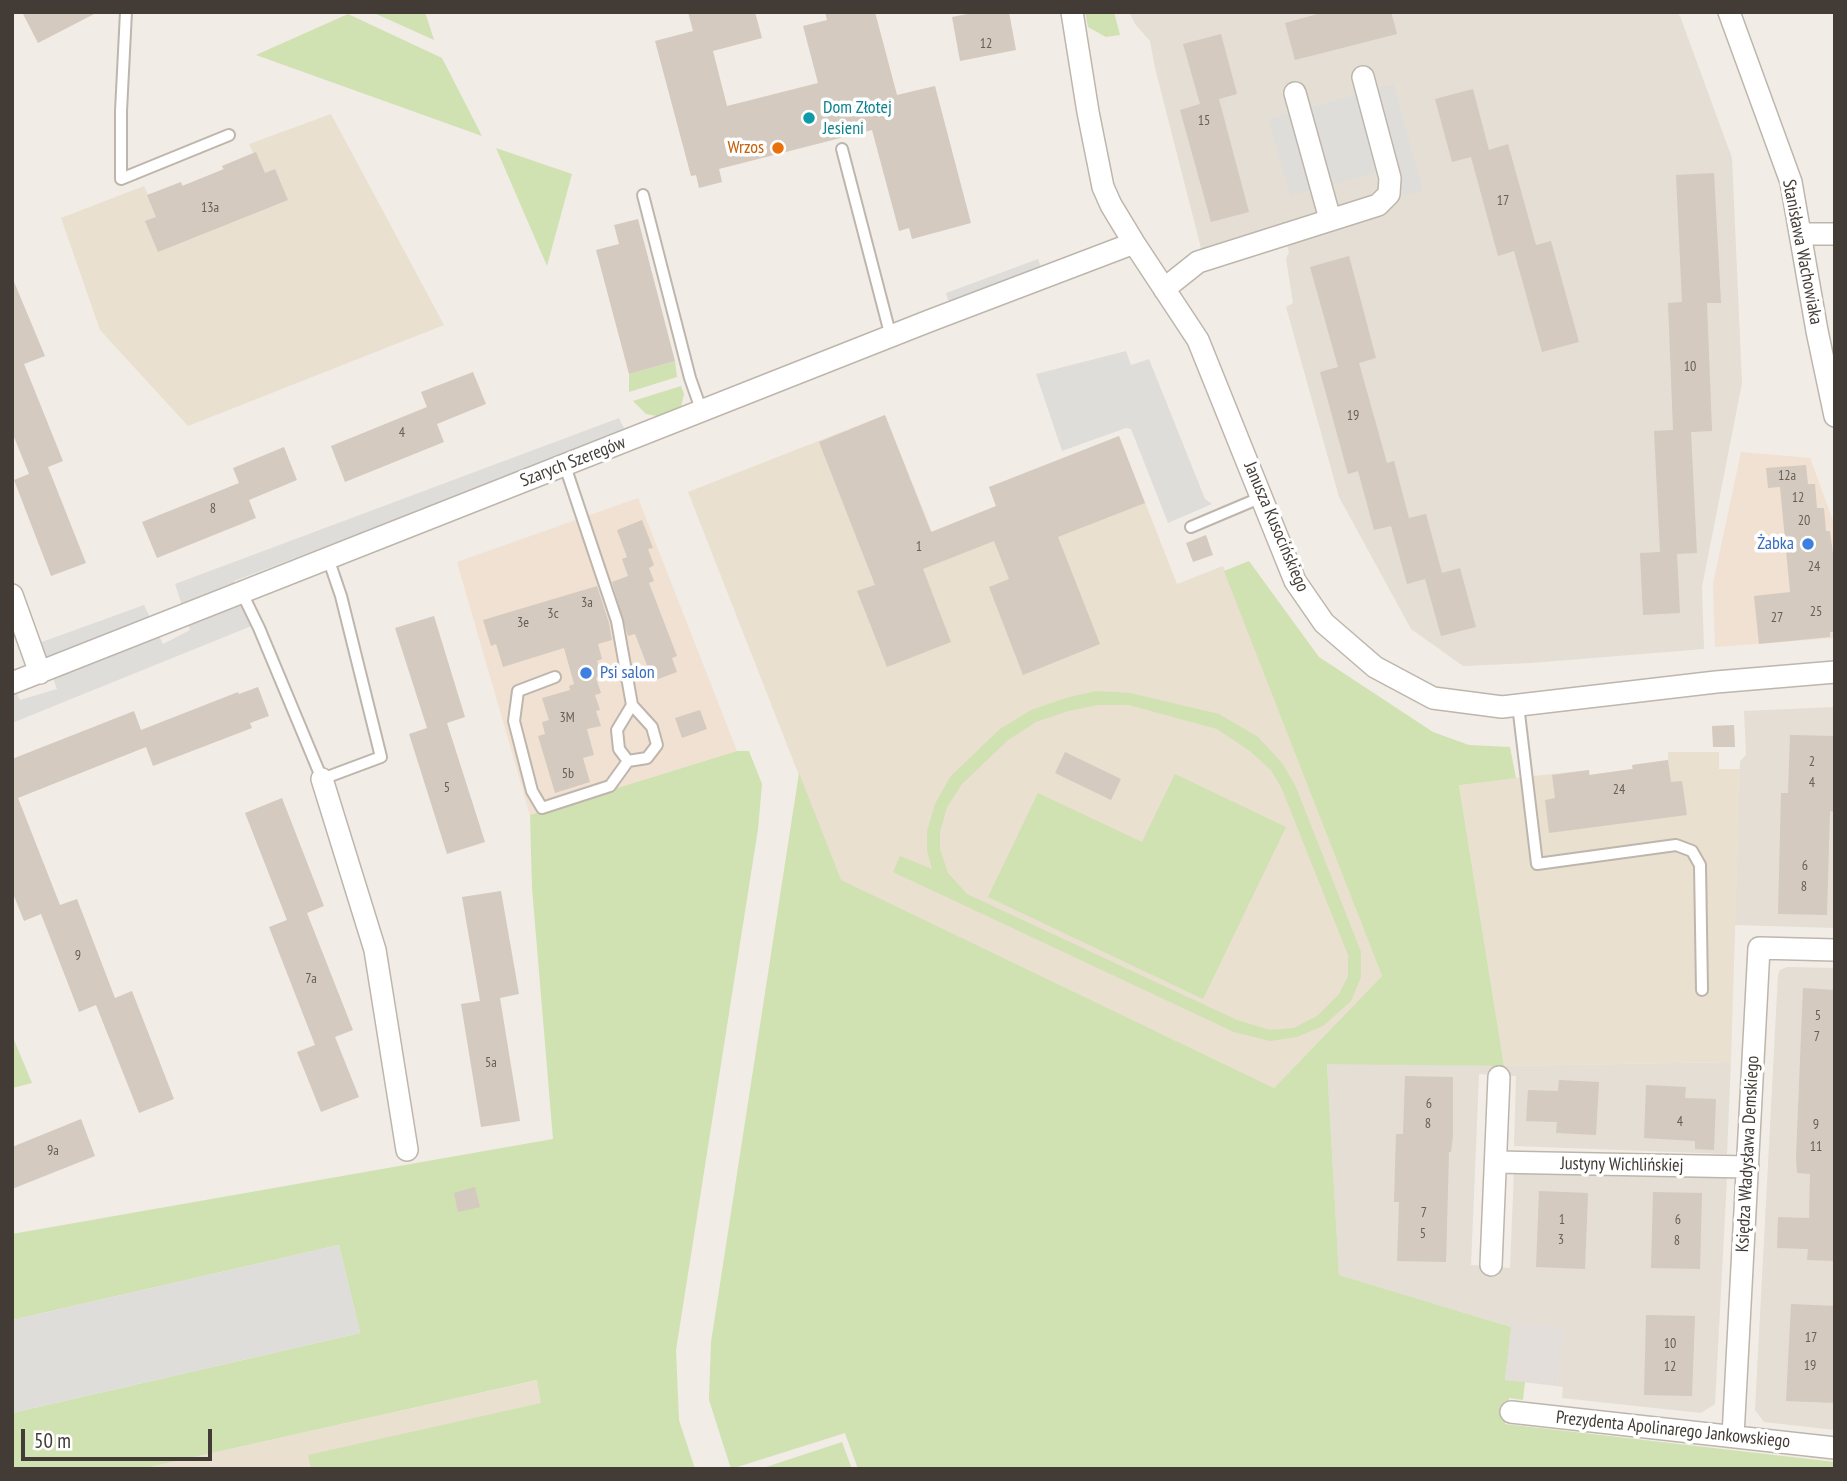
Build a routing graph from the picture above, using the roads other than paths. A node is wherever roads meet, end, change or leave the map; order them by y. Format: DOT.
graph roads {
  1 [pos="126,12"];
  2 [pos="1072,12"];
  3 [pos="1729,12"];
  4 [pos="1363,77"];
  5 [pos="1296,93"];
  6 [pos="229,135"];
  7 [pos="842,149"];
  8 [pos="643,195"];
  9 [pos="1330,219"];
  10 [pos="1801,234"];
  11 [pos="1835,234"];
  12 [pos="1134,243"];
  13 [pos="1164,289"];
  14 [pos="891,337"];
  15 [pos="702,412"];
  16 [pos="1835,416"];
  17 [pos="565,466"];
  18 [pos="1262,497"];
  19 [pos="1191,527"];
  20 [pos="328,558"];
  21 [pos="242,593"];
  22 [pos="12,595"];
  23 [pos="1835,672"];
  24 [pos="40,673"];
  25 [pos="555,677"];
  26 [pos="12,683"];
  27 [pos="632,705"];
  28 [pos="1518,705"];
  29 [pos="628,761"];
  30 [pos="321,779"];
  31 [pos="1835,950"];
  32 [pos="1702,990"];
  33 [pos="1499,1077"];
  34 [pos="407,1150"];
  35 [pos="1496,1162"];
  36 [pos="1748,1167"];
  37 [pos="1490,1265"];
  38 [pos="1511,1412"];
  39 [pos="1733,1436"];
  40 [pos="1835,1448"];
  1 -- 6 [label="lane"];
  2 -- 12 [label="street, Janusza Kusocińskiego"];
  3 -- 10 [label="street, Stanisława Wachowiaka"];
  4 -- 9 [label="street"];
  5 -- 9 [label="street"];
  7 -- 14 [label="lane"];
  8 -- 15 [label="lane"];
  9 -- 13 [label="street"];
  10 -- 11 [label="street"];
  10 -- 16 [label="street, Stanisława Wachowiaka"];
  12 -- 13 [label="street, Janusza Kusocińskiego"];
  12 -- 14 [label="street, Szarych Szeregów"];
  13 -- 18 [label="street, Janusza Kusocińskiego"];
  14 -- 15 [label="street, Szarych Szeregów"];
  15 -- 17 [label="street, Szarych Szeregów"];
  17 -- 20 [label="street, Szarych Szeregów"];
  17 -- 27 [label="lane"];
  18 -- 19 [label="lane"];
  18 -- 28 [label="street, Janusza Kusocińskiego"];
  20 -- 21 [label="street, Szarych Szeregów"];
  20 -- 30 [label="lane"];
  21 -- 24 [label="street, Szarych Szeregów"];
  21 -- 30 [label="lane"];
  22 -- 24 [label="street"];
  23 -- 28 [label="street, Janusza Kusocińskiego"];
  24 -- 26 [label="street, Szarych Szeregów"];
  25 -- 29 [label="lane"];
  27 -- 29 [label="lane"];
  27 -- 29 [label="lane"];
  28 -- 32 [label="lane"];
  30 -- 34 [label="street"];
  31 -- 36 [label="street, Księdza Władysława Demskiego"];
  33 -- 35 [label="street"];
  35 -- 36 [label="street, Justyny Wichlińskiej"];
  35 -- 37 [label="street"];
  36 -- 39 [label="street, Księdza Władysława Demskiego"];
  38 -- 39 [label="street, Prezydenta Apolinarego Jankowskiego"];
  39 -- 40 [label="street, Prezydenta Apolinarego Jankowskiego"];
}
